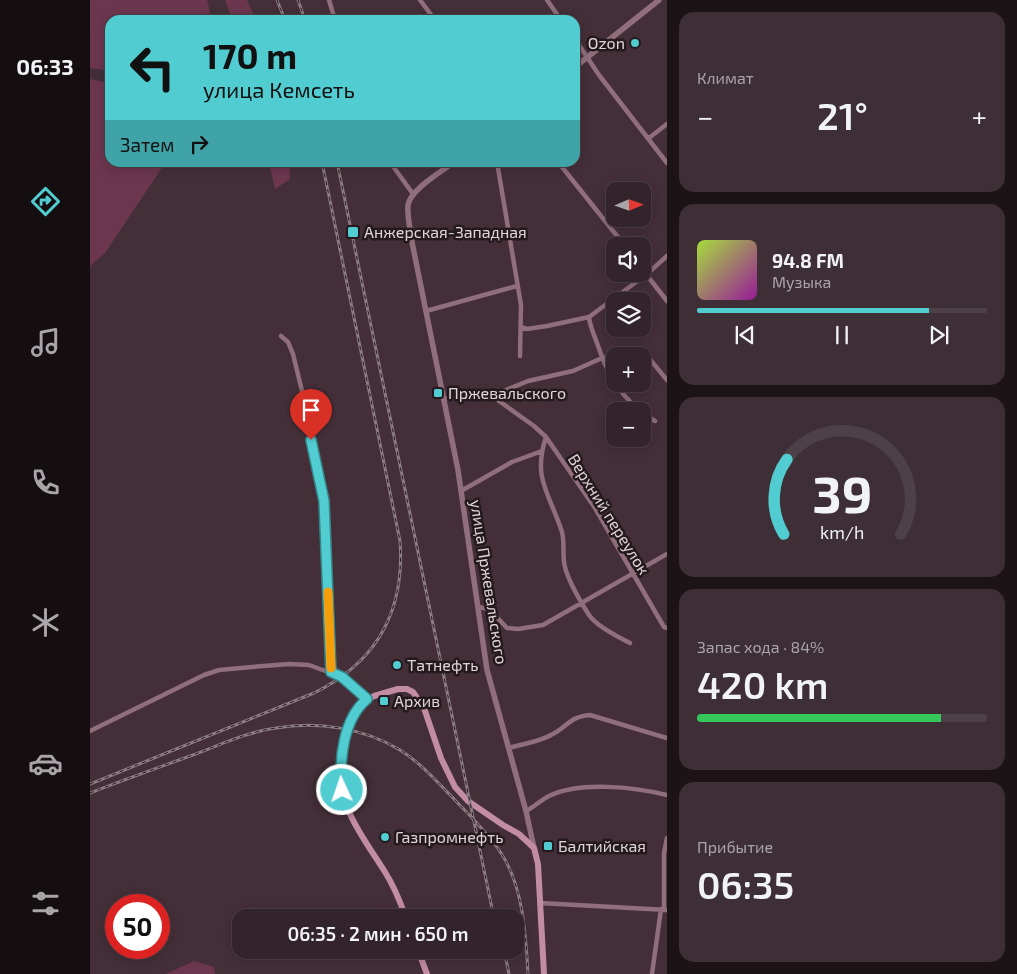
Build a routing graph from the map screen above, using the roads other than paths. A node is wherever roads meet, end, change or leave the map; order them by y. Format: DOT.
graph roads {
  1 [pos="329,0"];
  2 [pos="420,0"];
  3 [pos="547,0"];
  4 [pos="659,0"];
  5 [pos="334,15"];
  6 [pos="431,15"];
  7 [pos="558,15"];
  8 [pos="580,46"];
  9 [pos="588,58"];
  10 [pos="580,64"];
  11 [pos="667,124"];
  12 [pos="649,138"];
  13 [pos="667,162"];
  14 [pos="394,167"];
  15 [pos="448,167"];
  16 [pos="498,167"];
  17 [pos="562,167"];
  18 [pos="413,194"];
  19 [pos="618,237"];
  20 [pos="667,256"];
  21 [pos="651,270"];
  22 [pos="651,279"];
  23 [pos="636,282"];
  24 [pos="517,286"];
  25 [pos="667,301"];
  26 [pos="426,311"];
  27 [pos="590,317"];
  28 [pos="521,327"];
  29 [pos="281,336"];
  30 [pos="520,356"];
  31 [pos="602,358"];
  32 [pos="606,358"];
  33 [pos="651,361"];
  34 [pos="667,380"];
  35 [pos="493,395"];
  36 [pos="443,399"];
  37 [pos="630,402"];
  38 [pos="651,418"];
  39 [pos="655,421"];
  40 [pos="546,437"];
  41 [pos="542,451"];
  42 [pos="461,491"];
  43 [pos="667,554"];
  44 [pos="633,574"];
  45 [pos="583,603"];
  46 [pos="478,607"];
  47 [pos="667,628"];
  48 [pos="630,643"];
  49 [pos="329,672"];
  50 [pos="367,699"];
  51 [pos="90,731"];
  52 [pos="667,738"];
  53 [pos="509,748"];
  54 [pos="667,795"];
  55 [pos="526,811"];
  56 [pos="667,838"];
  57 [pos="534,848"];
  58 [pos="540,903"];
  59 [pos="403,909"];
  60 [pos="664,910"];
  61 [pos="421,959"];
  62 [pos="427,974"];
  63 [pos="544,974"];
  64 [pos="652,974"];
  1 -- 5 [label="street"];
  2 -- 6 [label="street"];
  3 -- 7 [label="street"];
  4 -- 9 [label="street"];
  8 -- 9 [label="street"];
  9 -- 10 [label="street"];
  9 -- 12 [label="street"];
  11 -- 12 [label="street"];
  12 -- 13 [label="street"];
  14 -- 18 [label="street"];
  15 -- 18 [label="street"];
  16 -- 24 [label="street"];
  17 -- 19 [label="street"];
  18 -- 26 [label="street, улица Пржевальского"];
  20 -- 21 [label="street"];
  22 -- 25 [label="street"];
  23 -- 27 [label="street"];
  24 -- 26 [label="street"];
  24 -- 28 [label="street"];
  26 -- 36 [label="street, улица Пржевальского"];
  27 -- 28 [label="street"];
  27 -- 31 [label="street"];
  28 -- 30 [label="street"];
  29 -- 49 [label="street"];
  31 -- 32 [label="street"];
  31 -- 35 [label="street"];
  31 -- 37 [label="street"];
  33 -- 34 [label="street"];
  35 -- 36 [label="street"];
  35 -- 40 [label="street, Верхний переулок"];
  36 -- 42 [label="street, улица Пржевальского"];
  38 -- 39 [label="street"];
  40 -- 41 [label="street"];
  40 -- 44 [label="street, Верхний переулок"];
  41 -- 42 [label="street"];
  41 -- 45 [label="street"];
  42 -- 46 [label="street, улица Пржевальского"];
  43 -- 44 [label="street"];
  44 -- 45 [label="street"];
  44 -- 47 [label="street, Верхний переулок"];
  45 -- 46 [label="street"];
  45 -- 48 [label="street"];
  46 -- 53 [label="street, улица Пржевальского"];
  49 -- 50 [label="street"];
  49 -- 51 [label="street"];
  50 -- 57 [label="main road"];
  50 -- 59 [label="main road, bridge"];
  52 -- 53 [label="street"];
  53 -- 55 [label="street, улица Пржевальского"];
  54 -- 55 [label="street"];
  55 -- 57 [label="street, улица Пржевальского"];
  56 -- 60 [label="street"];
  57 -- 58 [label="main road, улица Пржевальского"];
  58 -- 60 [label="street"];
  58 -- 63 [label="main road, улица Пржевальского"];
  60 -- 64 [label="street"];
  61 -- 62 [label="main road"];
}
